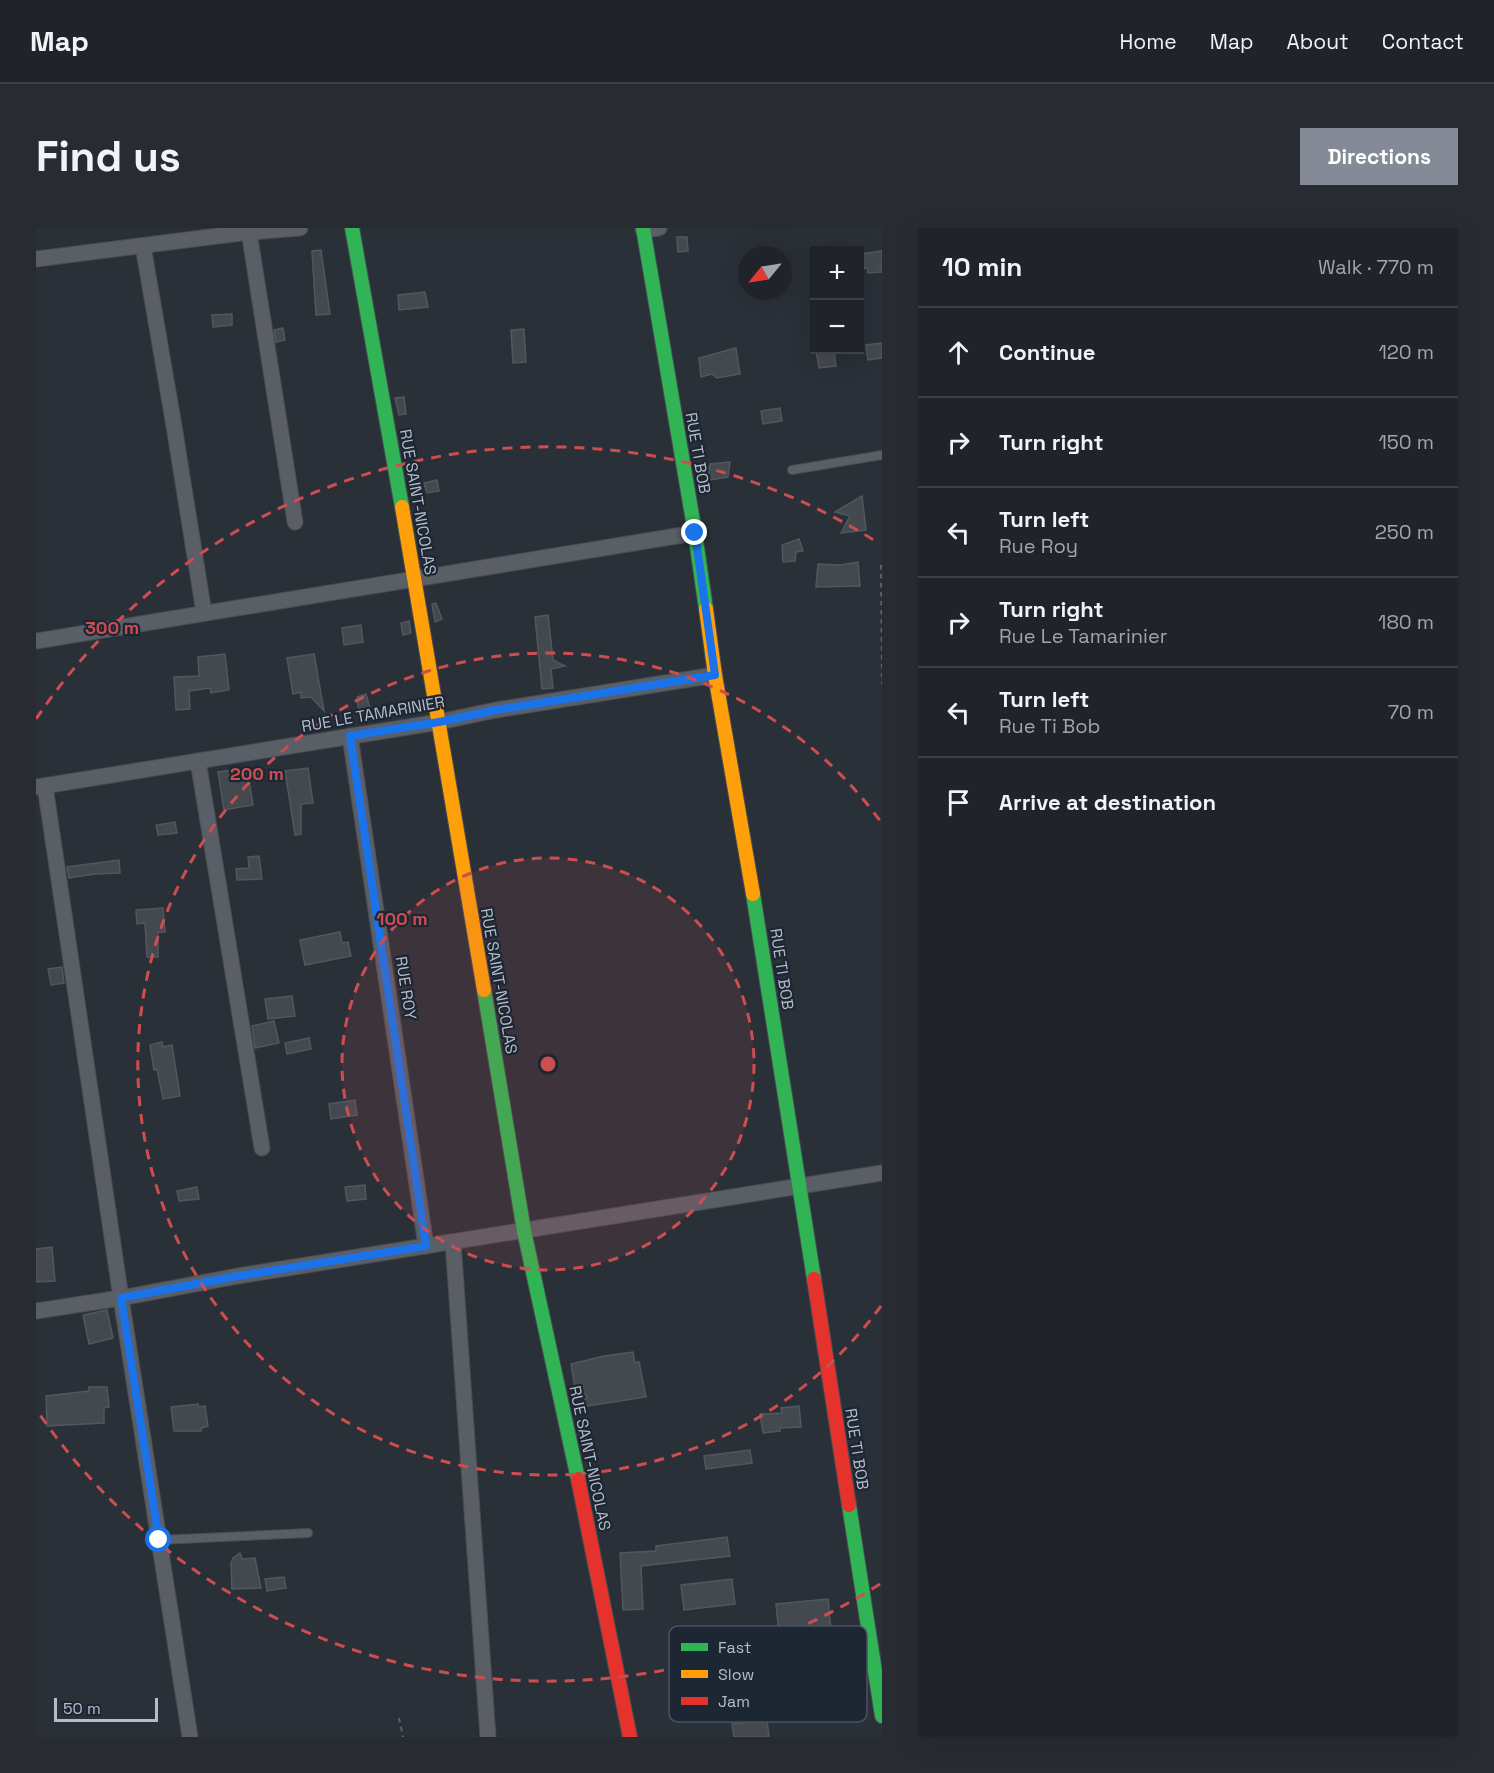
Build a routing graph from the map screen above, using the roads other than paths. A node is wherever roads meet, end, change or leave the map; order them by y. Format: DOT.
graph roads {
  1 [pos="300,228"];
  2 [pos="352,228"];
  3 [pos="648,229"];
  4 [pos="249,232"];
  5 [pos="143,246"];
  6 [pos="36,257"];
  7 [pos="882,455"];
  8 [pos="792,470"];
  9 [pos="295,522"];
  10 [pos="695,533"];
  11 [pos="415,579"];
  12 [pos="204,613"];
  13 [pos="36,640"];
  14 [pos="715,675"];
  15 [pos="439,722"];
  16 [pos="350,736"];
  17 [pos="198,761"];
  18 [pos="40,787"];
  19 [pos="262,1148"];
  20 [pos="882,1173"];
  21 [pos="800,1186"];
  22 [pos="524,1231"];
  23 [pos="453,1242"];
  24 [pos="426,1246"];
  25 [pos="121,1298"];
  26 [pos="36,1311"];
  27 [pos="308,1533"];
  28 [pos="159,1540"];
  29 [pos="882,1716"];
  30 [pos="190,1737"];
  31 [pos="488,1737"];
  32 [pos="630,1737"];
  1 -- 4 [label="street"];
  2 -- 11 [label="street, RUE SAINT-NICOLAS"];
  3 -- 10 [label="street, RUE TI BOB"];
  4 -- 5 [label="street"];
  4 -- 9 [label="street"];
  5 -- 6 [label="street"];
  5 -- 12 [label="street"];
  7 -- 8 [label="lane"];
  10 -- 11 [label="street"];
  10 -- 14 [label="street, RUE TI BOB"];
  11 -- 12 [label="street"];
  11 -- 15 [label="street, RUE SAINT-NICOLAS"];
  12 -- 13 [label="street"];
  14 -- 15 [label="street, RUE LE TAMARINIER"];
  14 -- 21 [label="street, RUE TI BOB"];
  15 -- 16 [label="street, RUE LE TAMARINIER"];
  15 -- 22 [label="street, RUE SAINT-NICOLAS"];
  16 -- 17 [label="street, RUE LE TAMARINIER"];
  16 -- 24 [label="street, RUE ROY"];
  17 -- 18 [label="street, RUE LE TAMARINIER"];
  17 -- 19 [label="street"];
  18 -- 25 [label="street"];
  20 -- 21 [label="street"];
  21 -- 22 [label="street"];
  21 -- 29 [label="street, RUE TI BOB"];
  22 -- 23 [label="street"];
  22 -- 32 [label="street, RUE SAINT-NICOLAS"];
  23 -- 24 [label="street"];
  23 -- 31 [label="street"];
  24 -- 25 [label="street"];
  25 -- 26 [label="street"];
  25 -- 28 [label="street"];
  27 -- 28 [label="lane"];
  28 -- 30 [label="street"];
}
